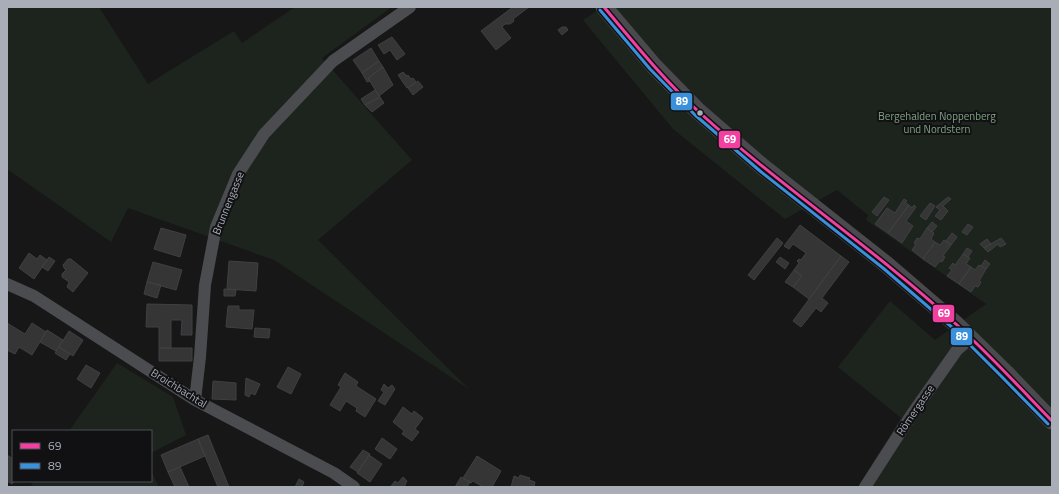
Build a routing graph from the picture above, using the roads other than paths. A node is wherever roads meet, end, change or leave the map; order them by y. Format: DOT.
graph roads {
  1 [pos="410,7"];
  2 [pos="604,7"];
  3 [pos="7,284"];
  4 [pos="971,338"];
  5 [pos="195,400"];
  6 [pos="1052,422"];
  7 [pos="354,487"];
  8 [pos="865,487"];
  1 -- 5 [label="street, Brunnengasse"];
  2 -- 4 [label="main road"];
  3 -- 5 [label="street, Broichbachtal"];
  4 -- 6 [label="main road"];
  4 -- 8 [label="street, Römergasse"];
  5 -- 7 [label="street, Broichbachtal"];
}
